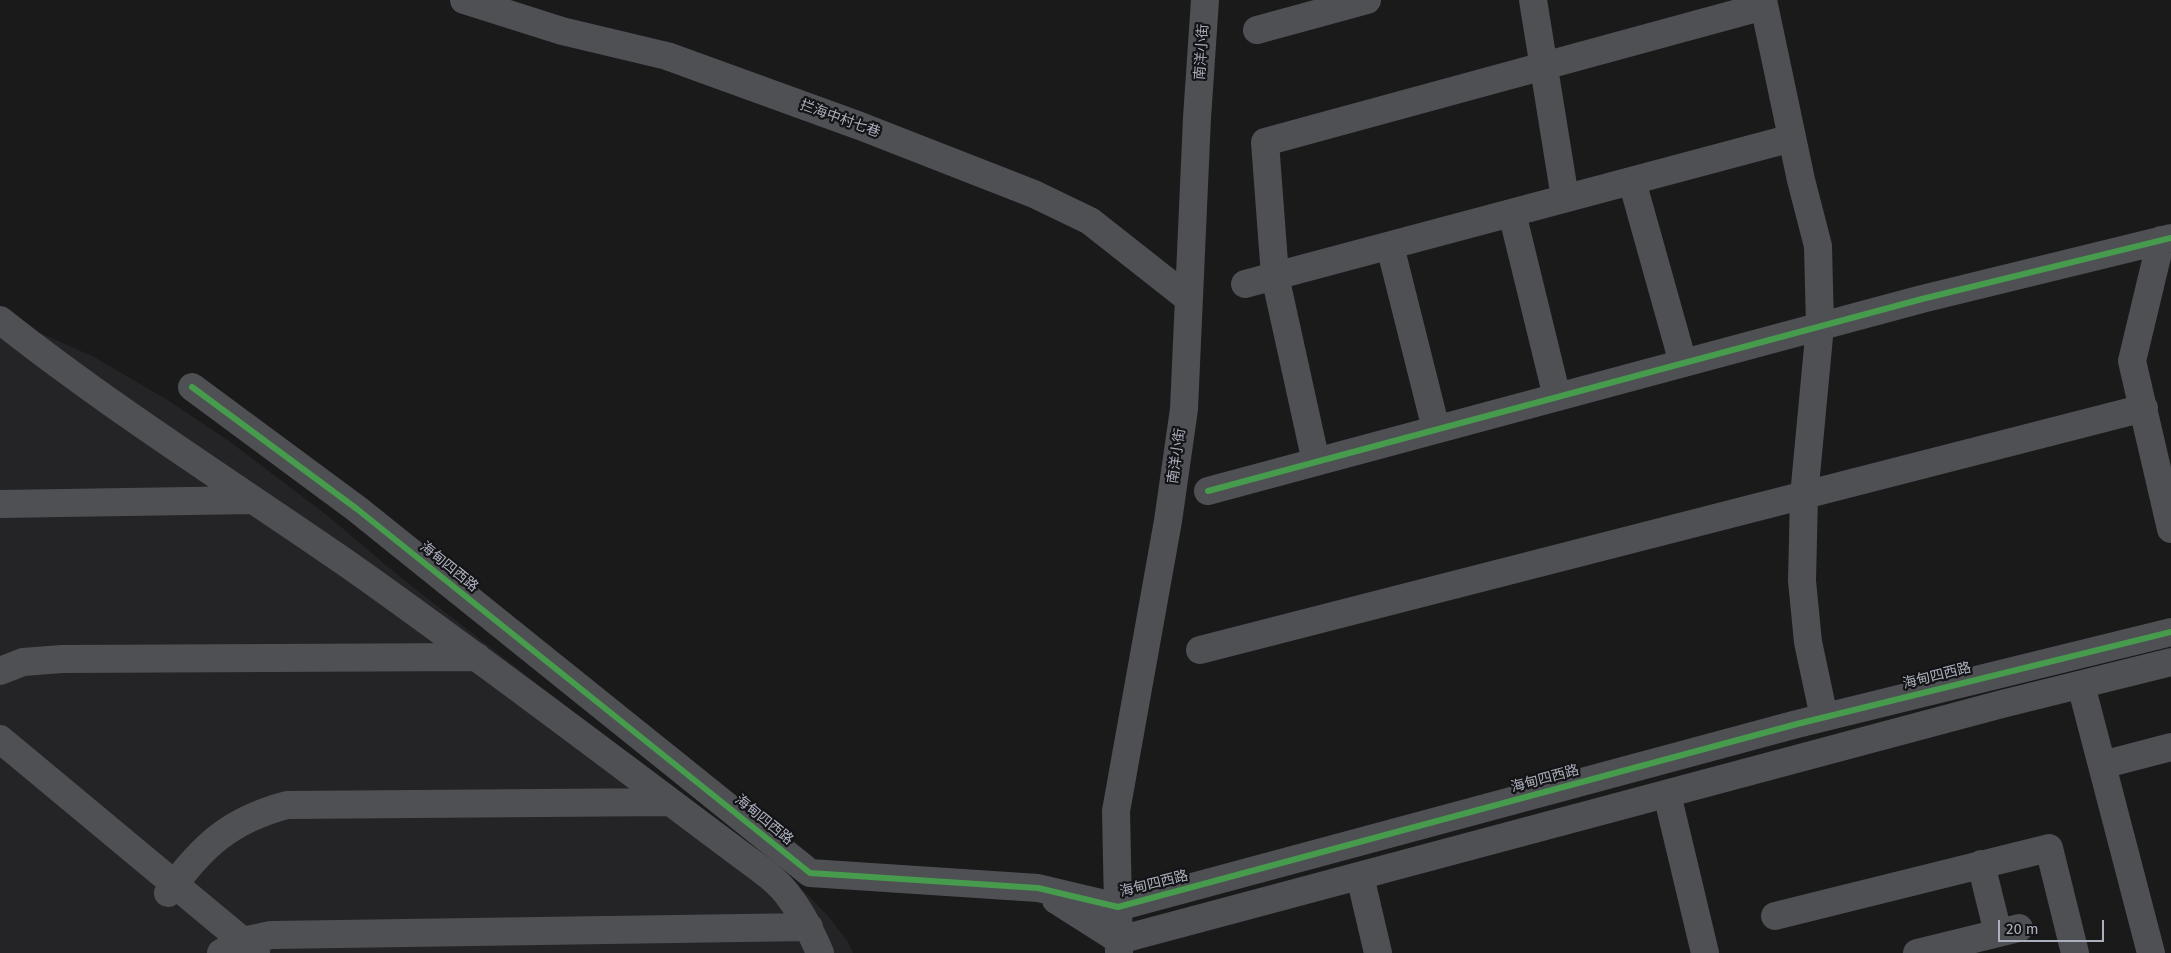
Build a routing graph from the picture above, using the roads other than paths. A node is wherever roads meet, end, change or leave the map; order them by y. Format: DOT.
graph roads {
  1 [pos="464,0"];
  2 [pos="1205,0"];
  3 [pos="1367,0"];
  4 [pos="1532,0"];
  5 [pos="1764,3"];
  6 [pos="1257,30"];
  7 [pos="1543,66"];
  8 [pos="1792,138"];
  9 [pos="1632,181"];
  10 [pos="1565,198"];
  11 [pos="1512,213"];
  12 [pos="2166,239"];
  13 [pos="1390,246"];
  14 [pos="1275,276"];
  15 [pos="1245,284"];
  16 [pos="1189,299"];
  17 [pos="0,320"];
  18 [pos="1820,326"];
  19 [pos="1682,364"];
  20 [pos="192,387"];
  21 [pos="1557,397"];
  22 [pos="2144,408"];
  23 [pos="1436,430"];
  24 [pos="1316,462"];
  25 [pos="1208,491"];
  26 [pos="1804,496"];
  27 [pos="253,500"];
  28 [pos="0,504"];
  29 [pos="2171,529"];
  30 [pos="2171,632"];
  31 [pos="1200,650"];
  32 [pos="477,658"];
  33 [pos="2171,662"];
  34 [pos="0,671"];
  35 [pos="2081,685"];
  36 [pos="1824,717"];
  37 [pos="0,739"];
  38 [pos="2171,747"];
  39 [pos="0,753"];
  40 [pos="2102,765"];
  41 [pos="1667,794"];
  42 [pos="670,802"];
  43 [pos="1981,864"];
  44 [pos="1360,876"];
  45 [pos="171,888"];
  46 [pos="1038,888"];
  47 [pos="1118,907"];
  48 [pos="1775,916"];
  49 [pos="809,927"];
  50 [pos="1119,947"];
  51 [pos="239,949"];
  52 [pos="820,953"];
  53 [pos="1378,953"];
  54 [pos="1705,953"];
  55 [pos="1917,953"];
  56 [pos="2075,953"];
  57 [pos="2151,953"];
  1 -- 16 [label="street, 拦海中村七巷"];
  2 -- 16 [label="street, 南洋小街"];
  3 -- 6 [label="street"];
  4 -- 7 [label="street"];
  5 -- 7 [label="street"];
  5 -- 8 [label="street"];
  7 -- 10 [label="street"];
  7 -- 14 [label="street"];
  8 -- 9 [label="street"];
  8 -- 18 [label="street"];
  9 -- 10 [label="street"];
  9 -- 19 [label="street"];
  10 -- 11 [label="street"];
  11 -- 13 [label="street"];
  11 -- 21 [label="street"];
  12 -- 18 [label="street"];
  12 -- 22 [label="street"];
  13 -- 14 [label="street"];
  13 -- 23 [label="street"];
  14 -- 15 [label="street"];
  14 -- 24 [label="street"];
  16 -- 47 [label="street, 南洋小街"];
  17 -- 27 [label="street"];
  18 -- 19 [label="street"];
  18 -- 26 [label="street"];
  19 -- 21 [label="street"];
  20 -- 46 [label="street, 海甸四西路"];
  21 -- 23 [label="street"];
  22 -- 26 [label="street"];
  22 -- 29 [label="street"];
  23 -- 24 [label="street"];
  24 -- 25 [label="street"];
  26 -- 31 [label="street"];
  26 -- 36 [label="street"];
  27 -- 28 [label="street"];
  27 -- 32 [label="street"];
  30 -- 36 [label="street, 海甸四西路"];
  32 -- 34 [label="street"];
  32 -- 42 [label="street"];
  33 -- 35 [label="street"];
  35 -- 40 [label="street"];
  35 -- 41 [label="street"];
  36 -- 47 [label="street, 海甸四西路"];
  37 -- 45 [label="street"];
  38 -- 40 [label="street"];
  39 -- 45 [label="street"];
  40 -- 57 [label="street"];
  41 -- 44 [label="street"];
  41 -- 54 [label="street"];
  42 -- 45 [label="street"];
  42 -- 49 [label="street"];
  43 -- 48 [label="street"];
  43 -- 55 [label="street"];
  43 -- 56 [label="street"];
  44 -- 50 [label="street"];
  44 -- 53 [label="street"];
  45 -- 51 [label="street"];
  46 -- 47 [label="street, 海甸四西路"];
  46 -- 50 [label="street, 海甸四西路"];
  47 -- 50 [label="street, 南洋小街"];
  49 -- 51 [label="street"];
  49 -- 52 [label="street"];
}
